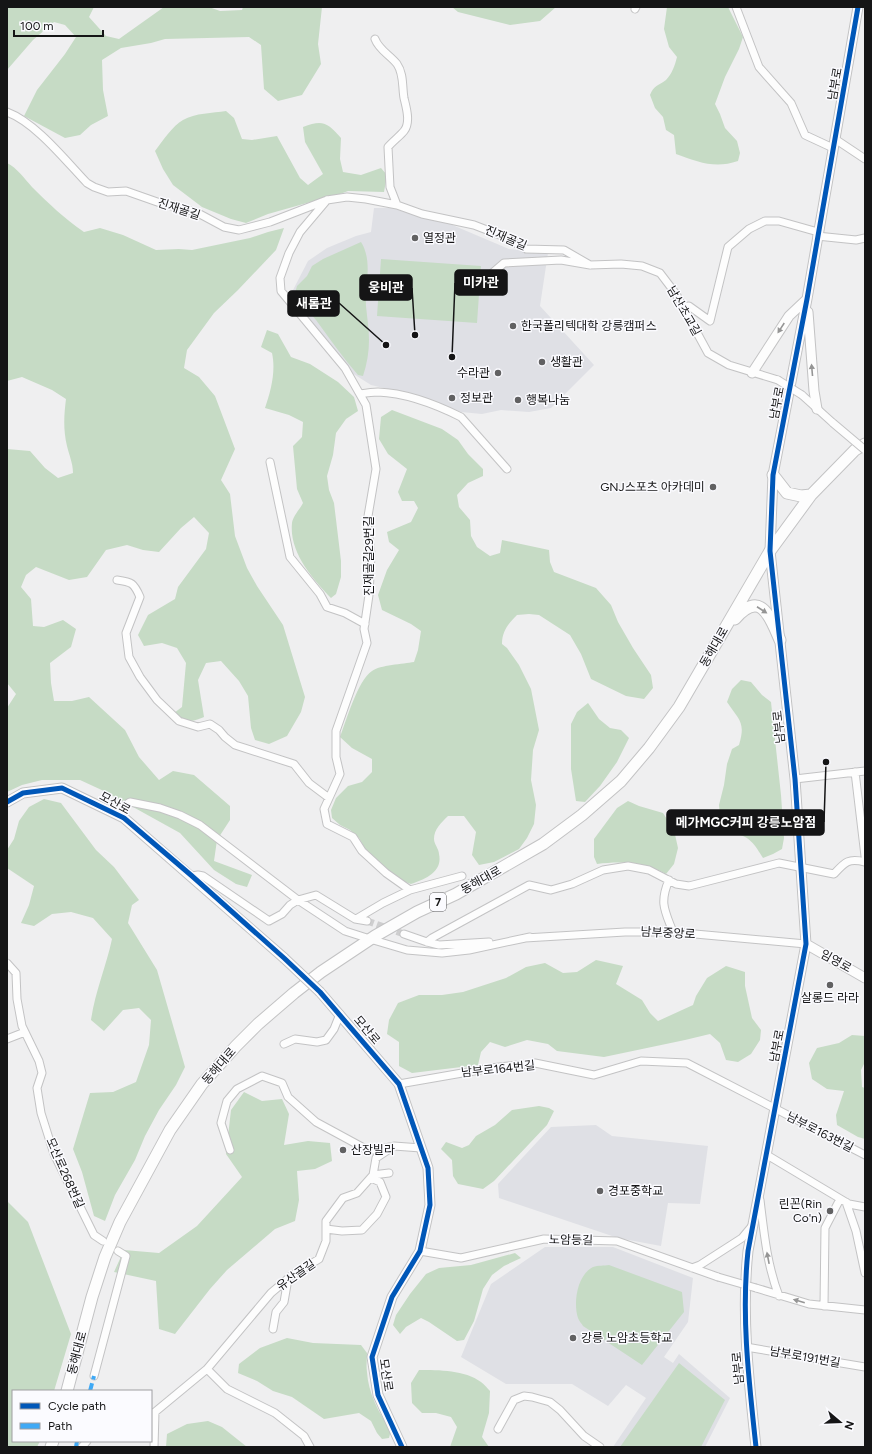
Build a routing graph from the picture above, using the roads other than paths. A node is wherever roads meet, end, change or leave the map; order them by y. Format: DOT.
graph roads {
  1 [pos="736,7"];
  2 [pos="858,7"];
  3 [pos="375,39"];
  4 [pos="7,112"];
  5 [pos="834,144"];
  6 [pos="865,159"];
  7 [pos="327,200"];
  8 [pos="397,205"];
  9 [pos="817,234"];
  10 [pos="865,238"];
  11 [pos="590,265"];
  12 [pos="486,289"];
  13 [pos="807,299"];
  14 [pos="683,307"];
  15 [pos="752,373"];
  16 [pos="360,394"];
  17 [pos="817,409"];
  18 [pos="865,444"];
  19 [pos="865,450"];
  20 [pos="270,462"];
  21 [pos="506,468"];
  22 [pos="773,475"];
  23 [pos="811,495"];
  24 [pos="770,552"];
  25 [pos="117,580"];
  26 [pos="365,624"];
  27 [pos="722,634"];
  28 [pos="780,640"];
  29 [pos="865,771"];
  30 [pos="855,772"];
  31 [pos="795,779"];
  32 [pos="329,798"];
  33 [pos="7,802"];
  34 [pos="114,813"];
  35 [pos="865,856"];
  36 [pos="865,862"];
  37 [pos="801,868"];
  38 [pos="192,876"];
  39 [pos="462,876"];
  40 [pos="669,880"];
  41 [pos="410,890"];
  42 [pos="298,900"];
  43 [pos="355,920"];
  44 [pos="367,920"];
  45 [pos="673,932"];
  46 [pos="404,934"];
  47 [pos="530,937"];
  48 [pos="370,939"];
  49 [pos="427,942"];
  50 [pos="806,944"];
  51 [pos="7,963"];
  52 [pos="865,978"];
  53 [pos="340,1014"];
  54 [pos="25,1032"];
  55 [pos="7,1039"];
  56 [pos="284,1044"];
  57 [pos="399,1084"];
  58 [pos="775,1109"];
  59 [pos="394,1146"];
  60 [pos="421,1148"];
  61 [pos="230,1150"];
  62 [pos="865,1155"];
  63 [pos="766,1156"];
  64 [pos="389,1173"];
  65 [pos="372,1176"];
  66 [pos="759,1196"];
  67 [pos="843,1201"];
  68 [pos="865,1207"];
  69 [pos="753,1226"];
  70 [pos="326,1229"];
  71 [pos="103,1241"];
  72 [pos="118,1251"];
  73 [pos="420,1251"];
  74 [pos="692,1268"];
  75 [pos="865,1273"];
  76 [pos="288,1279"];
  77 [pos="779,1296"];
  78 [pos="824,1306"];
  79 [pos="865,1310"];
  80 [pos="273,1330"];
  81 [pos="746,1347"];
  82 [pos="865,1368"];
  83 [pos="207,1369"];
  84 [pos="94,1376"];
  85 [pos="67,1390"];
  86 [pos="153,1413"];
  87 [pos="498,1429"];
  88 [pos="154,1447"];
  89 [pos="310,1447"];
  90 [pos="402,1447"];
  91 [pos="600,1447"];
  92 [pos="756,1447"];
  1 -- 5 [label="street"];
  2 -- 5 [label="street, 남부로"];
  3 -- 8 [label="street"];
  4 -- 7 [label="street, 진재골길"];
  5 -- 6 [label="street"];
  5 -- 9 [label="street, 남부로"];
  7 -- 8 [label="street, 진재골길"];
  7 -- 16 [label="street, 진재골길29번길"];
  8 -- 11 [label="street, 진재골길"];
  9 -- 10 [label="street"];
  9 -- 13 [label="street, 남부로"];
  9 -- 14 [label="street"];
  11 -- 12 [label="street, 남산초교길"];
  11 -- 14 [label="street, 남산초교길"];
  13 -- 15 [label="street, one-way"];
  17 -- 13 [label="street, one-way"];
  13 -- 22 [label="street, 남부로"];
  14 -- 15 [label="street, 남산초교길"];
  15 -- 17 [label="street, 남산초교길, bridge"];
  16 -- 21 [label="street"];
  16 -- 26 [label="street, 진재골길29번길"];
  17 -- 19 [label="street, 남산초교길, bridge"];
  18 -- 23 [label="main road, 동해대로 / 7"];
  20 -- 26 [label="street"];
  22 -- 23 [label="main road"];
  22 -- 24 [label="street, 남부로"];
  23 -- 24 [label="main road, 동해대로 / 7"];
  24 -- 27 [label="main road, 동해대로 / 7"];
  24 -- 28 [label="street, 남부로"];
  25 -- 32 [label="street"];
  26 -- 32 [label="street, 진재골길29번길"];
  27 -- 28 [label="main road, one-way"];
  27 -- 48 [label="main road, 동해대로 / 7"];
  28 -- 31 [label="street, 남부로"];
  29 -- 30 [label="street"];
  30 -- 31 [label="street"];
  30 -- 35 [label="street"];
  31 -- 37 [label="street, 남부로"];
  32 -- 41 [label="street, 진재골길29번길"];
  33 -- 34 [label="street, 모산로"];
  34 -- 38 [label="street, 모산로"];
  34 -- 42 [label="street, 남부중앙로"];
  36 -- 37 [label="street"];
  37 -- 40 [label="street"];
  37 -- 50 [label="street, 남부로"];
  38 -- 42 [label="street"];
  38 -- 53 [label="street, 모산로, bridge"];
  39 -- 41 [label="street"];
  40 -- 45 [label="street"];
  40 -- 49 [label="street"];
  41 -- 43 [label="street"];
  42 -- 43 [label="street"];
  42 -- 48 [label="street, 남부중앙로"];
  43 -- 44 [label="street"];
  45 -- 47 [label="street, 남부중앙로"];
  45 -- 50 [label="street, 남부중앙로"];
  46 -- 49 [label="street, 남부중앙로"];
  47 -- 48 [label="street, 남부중앙로"];
  47 -- 49 [label="street, 남부중앙로"];
  48 -- 85 [label="main road, 동해대로 / 7"];
  50 -- 52 [label="street, 임영로"];
  50 -- 58 [label="street, 남부로"];
  51 -- 54 [label="street, 모산로268번길"];
  53 -- 56 [label="street, 모산로"];
  53 -- 57 [label="street, 모산로"];
  54 -- 55 [label="street"];
  54 -- 71 [label="street, 모산로268번길"];
  57 -- 58 [label="street, 남부로164번길"];
  57 -- 60 [label="street, 모산로"];
  58 -- 62 [label="street, 남부로163번길"];
  58 -- 63 [label="street, 남부로"];
  59 -- 60 [label="street"];
  59 -- 61 [label="street"];
  59 -- 65 [label="street, 유산골길"];
  60 -- 73 [label="street, 모산로"];
  63 -- 66 [label="street, 남부로"];
  63 -- 67 [label="street"];
  64 -- 65 [label="street"];
  65 -- 70 [label="street, 유산골길"];
  65 -- 70 [label="street"];
  66 -- 69 [label="street, 남부로"];
  77 -- 66 [label="street, one-way"];
  67 -- 68 [label="street"];
  67 -- 75 [label="street"];
  67 -- 78 [label="street"];
  69 -- 74 [label="street"];
  69 -- 81 [label="street, 남부로"];
  70 -- 76 [label="street, 유산골길"];
  72 -- 84 [label="street"];
  73 -- 74 [label="street, 노암등길"];
  73 -- 90 [label="street, 모산로"];
  74 -- 77 [label="street, 노암등길, bridge"];
  76 -- 80 [label="street"];
  76 -- 83 [label="street, 유산골길"];
  78 -- 77 [label="street, one-way"];
  78 -- 79 [label="street"];
  81 -- 82 [label="street, 남부로191번길"];
  81 -- 92 [label="street, 남부로"];
  83 -- 86 [label="street, 유산골길"];
  83 -- 89 [label="street"];
  86 -- 88 [label="street"];
  87 -- 91 [label="street"];
}
